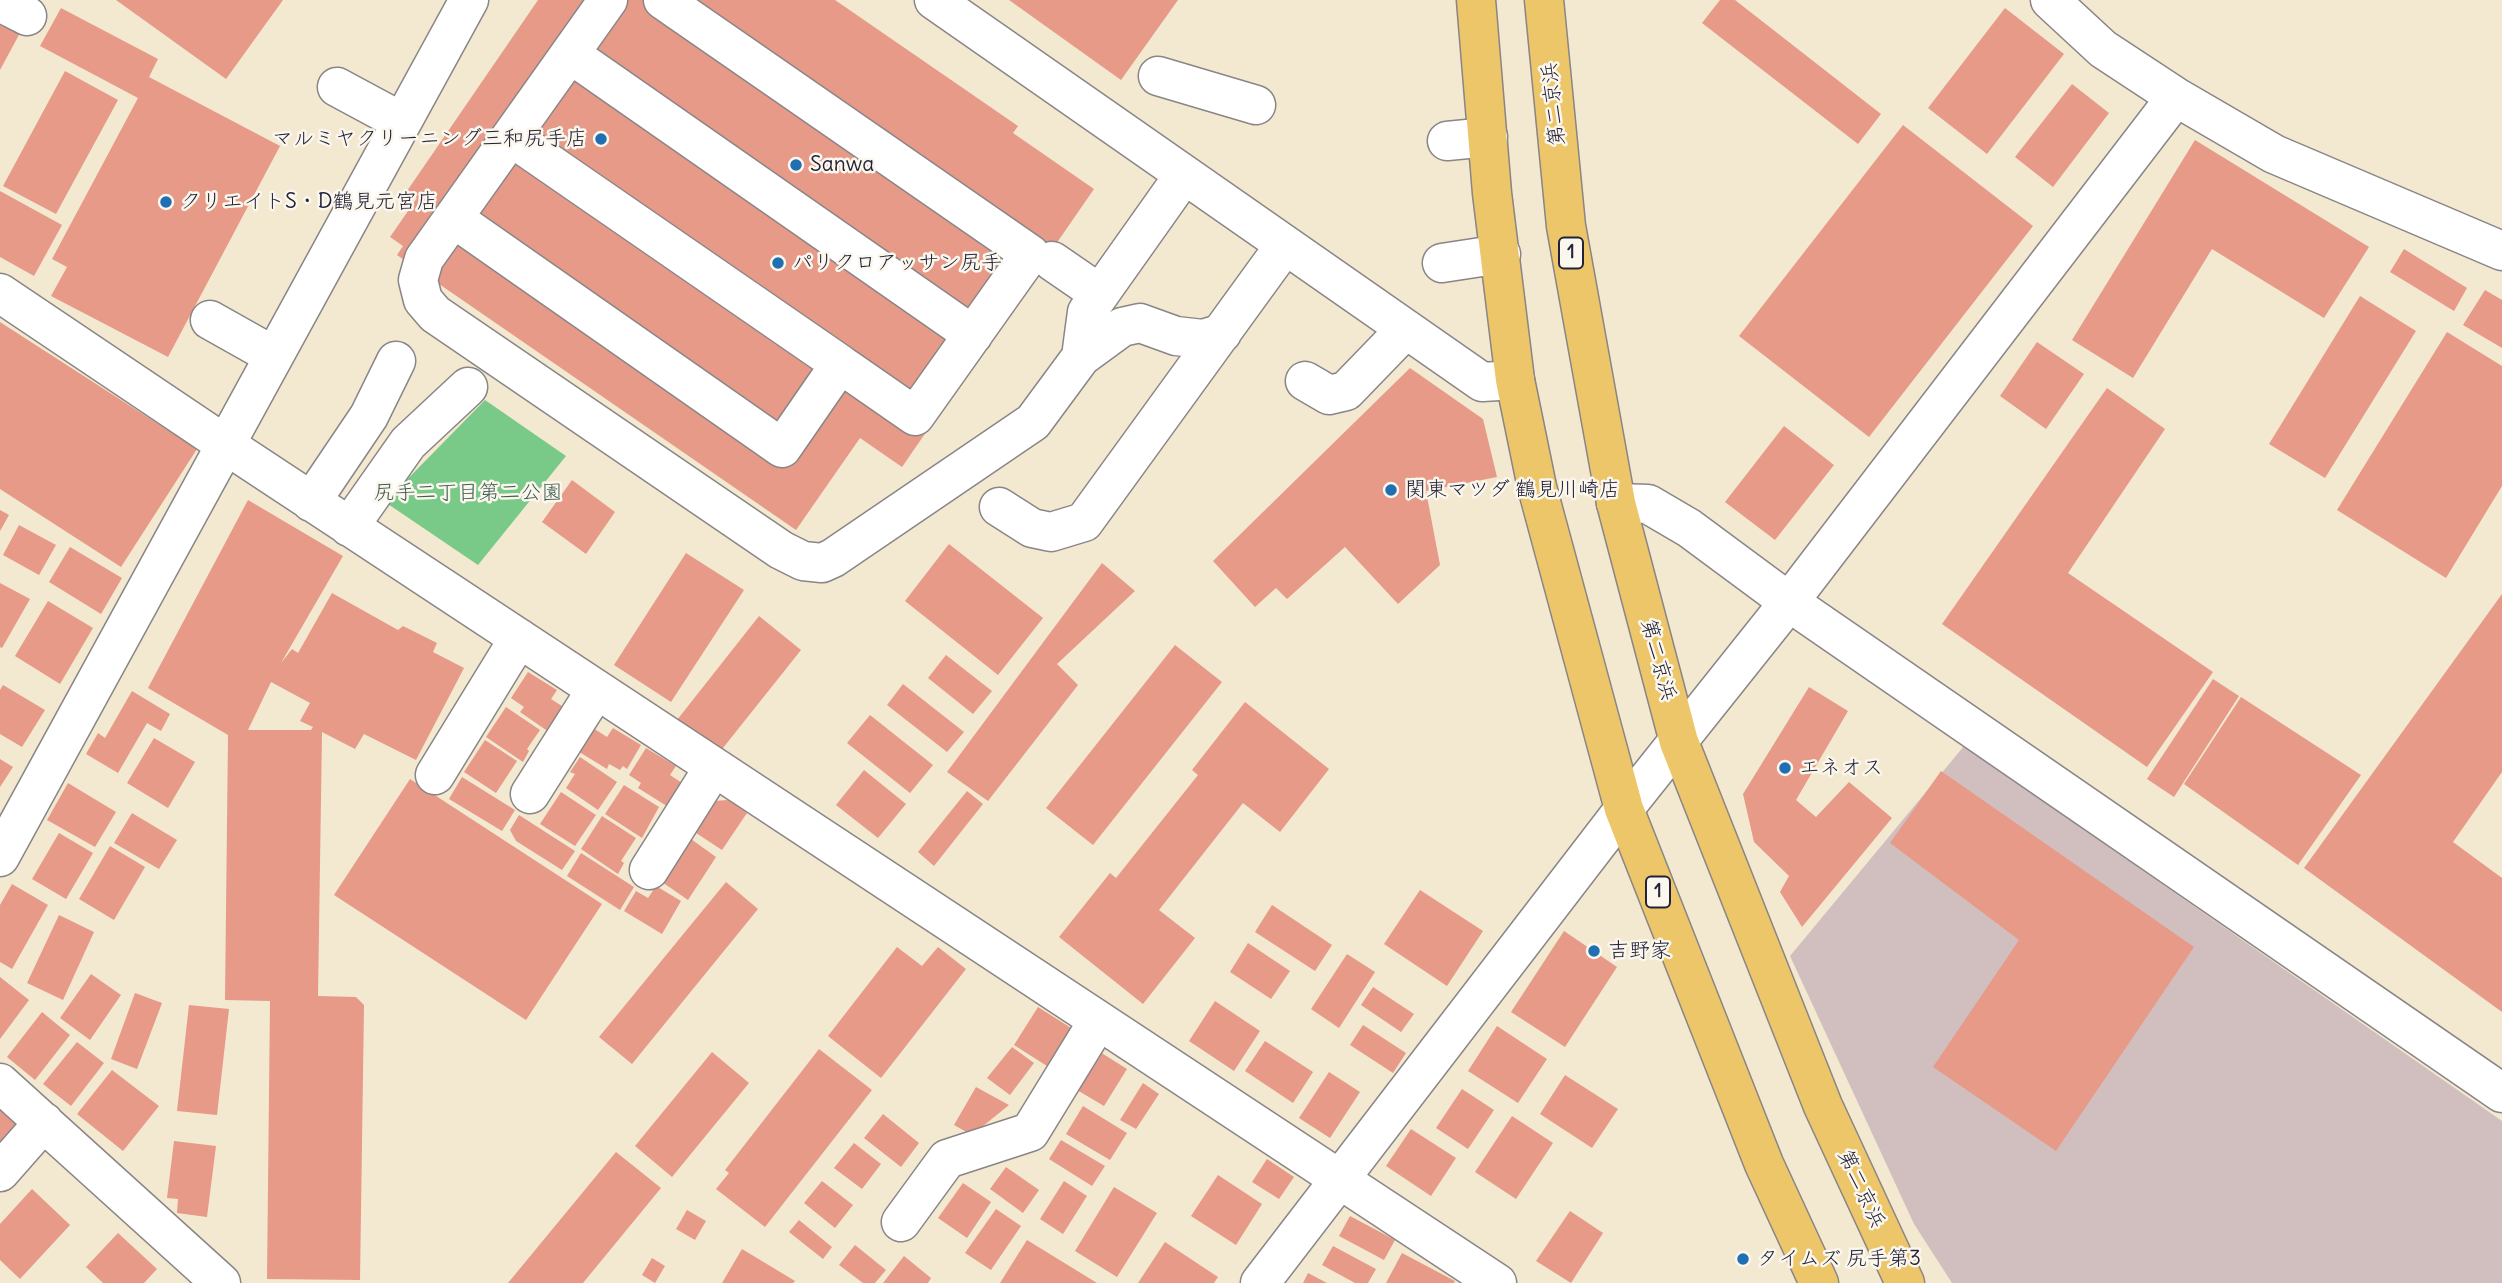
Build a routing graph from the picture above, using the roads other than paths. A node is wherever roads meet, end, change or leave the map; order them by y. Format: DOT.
graph roads {
  1 [pos="470,0"];
  2 [pos="608,0"];
  3 [pos="663,0"];
  4 [pos="934,0"];
  5 [pos="1476,0"];
  6 [pos="1544,0"];
  7 [pos="2050,0"];
  8 [pos="570,54"];
  9 [pos="1158,76"];
  10 [pos="337,87"];
  11 [pos="2176,97"];
  12 [pos="1256,105"];
  13 [pos="402,122"];
  14 [pos="511,137"];
  15 [pos="1489,137"];
  16 [pos="1447,141"];
  17 [pos="1184,175"];
  18 [pos="453,218"];
  19 [pos="1285,245"];
  20 [pos="2502,251"];
  21 [pos="1501,254"];
  22 [pos="1052,261"];
  23 [pos="1442,263"];
  24 [pos="0,293"];
  25 [pos="1100,294"];
  26 [pos="210,320"];
  27 [pos="1406,329"];
  28 [pos="1222,333"];
  29 [pos="973,335"];
  30 [pos="1176,337"];
  31 [pos="274,356"];
  32 [pos="1081,357"];
  33 [pos="396,361"];
  34 [pos="840,364"];
  35 [pos="1515,380"];
  36 [pos="1305,381"];
  37 [pos="1184,385"];
  38 [pos="468,387"];
  39 [pos="226,445"];
  40 [pos="311,502"];
  41 [pos="1616,503"];
  42 [pos="999,507"];
  43 [pos="349,527"];
  44 [pos="1789,603"];
  45 [pos="519,638"];
  46 [pos="596,690"];
  47 [pos="1679,742"];
  48 [pos="714,767"];
  49 [pos="435,775"];
  50 [pos="530,794"];
  51 [pos="1624,809"];
  52 [pos="1,851"];
  53 [pos="649,870"];
  54 [pos="1098,1021"];
  55 [pos="0,1083"];
  56 [pos="2502,1093"];
  57 [pos="44,1122"];
  58 [pos="0,1172"];
  59 [pos="1339,1180"];
  60 [pos="901,1222"];
  61 [pos="221,1283"];
  62 [pos="1261,1283"];
  63 [pos="1497,1283"];
  64 [pos="1819,1283"];
  65 [pos="1905,1283"];
  1 -- 13 [label="street"];
  2 -- 8 [label="street"];
  3 -- 29 [label="street"];
  4 -- 17 [label="street"];
  5 -- 15 [label="highway, 1"];
  6 -- 41 [label="highway, 第二京浜 / 1"];
  7 -- 11 [label="street"];
  8 -- 14 [label="street"];
  8 -- 29 [label="street"];
  9 -- 12 [label="street"];
  10 -- 13 [label="street"];
  11 -- 20 [label="street"];
  11 -- 44 [label="street"];
  13 -- 31 [label="street"];
  14 -- 18 [label="street"];
  14 -- 34 [label="street"];
  15 -- 16 [label="street"];
  15 -- 21 [label="highway, 1"];
  17 -- 19 [label="street"];
  17 -- 25 [label="street"];
  18 -- 32 [label="street"];
  18 -- 34 [label="street"];
  19 -- 27 [label="street"];
  19 -- 28 [label="street"];
  21 -- 23 [label="street"];
  21 -- 35 [label="highway, 1"];
  22 -- 25 [label="street"];
  24 -- 39 [label="street"];
  25 -- 32 [label="street"];
  26 -- 31 [label="street"];
  27 -- 35 [label="street"];
  27 -- 36 [label="street"];
  28 -- 30 [label="street"];
  28 -- 37 [label="street"];
  29 -- 34 [label="street"];
  30 -- 32 [label="street"];
  30 -- 37 [label="street"];
  31 -- 39 [label="street"];
  33 -- 40 [label="street"];
  35 -- 51 [label="highway, 1"];
  37 -- 42 [label="street"];
  38 -- 43 [label="street"];
  39 -- 40 [label="street"];
  39 -- 52 [label="street"];
  40 -- 43 [label="street"];
  41 -- 44 [label="street"];
  41 -- 47 [label="highway, 第二京浜 / 1"];
  43 -- 45 [label="street"];
  44 -- 47 [label="street"];
  44 -- 56 [label="street"];
  45 -- 46 [label="street"];
  45 -- 49 [label="street"];
  46 -- 48 [label="street"];
  46 -- 50 [label="street"];
  47 -- 51 [label="street"];
  47 -- 65 [label="highway, 第二京浜 / 1"];
  48 -- 53 [label="street"];
  48 -- 54 [label="street"];
  51 -- 59 [label="street"];
  51 -- 64 [label="highway, 1"];
  54 -- 59 [label="street"];
  54 -- 60 [label="street"];
  55 -- 57 [label="street"];
  57 -- 58 [label="street"];
  57 -- 61 [label="street"];
  59 -- 62 [label="street"];
  59 -- 63 [label="street"];
}
